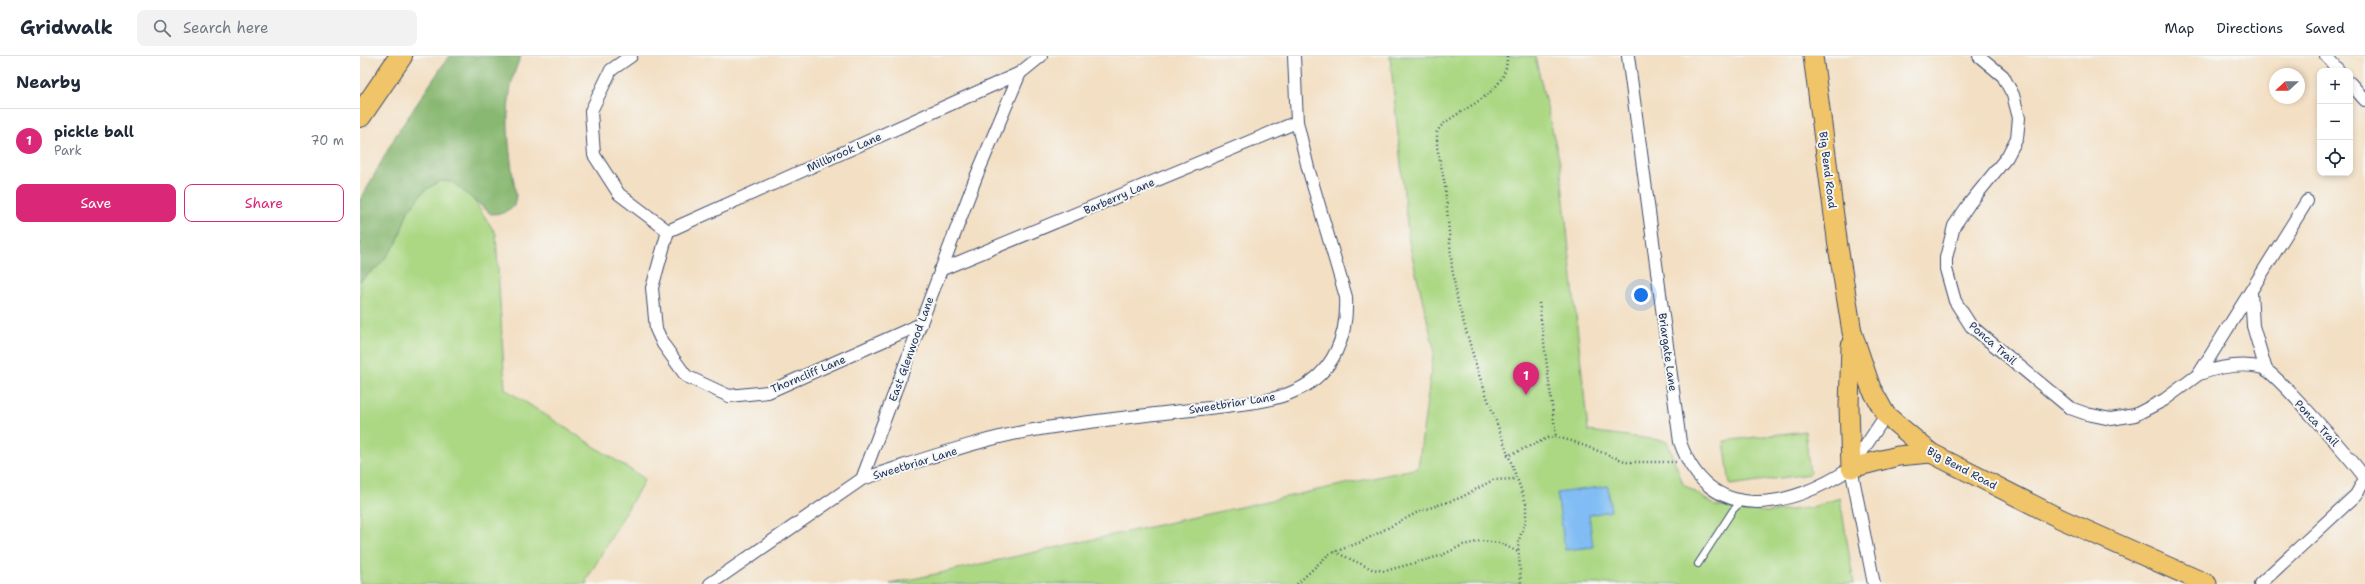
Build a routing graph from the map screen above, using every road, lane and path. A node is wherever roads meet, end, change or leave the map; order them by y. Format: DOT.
graph roads {
  1 [pos="401,56"];
  2 [pos="631,56"];
  3 [pos="1041,56"];
  4 [pos="1294,56"];
  5 [pos="1507,56"];
  6 [pos="1628,56"];
  7 [pos="1813,56"];
  8 [pos="1979,56"];
  9 [pos="2326,56"];
  10 [pos="2336,68"];
  11 [pos="1020,74"];
  12 [pos="2353,86"];
  13 [pos="2365,100"];
  14 [pos="360,116"];
  15 [pos="1297,122"];
  16 [pos="2307,201"];
  17 [pos="668,232"];
  18 [pos="940,270"];
  19 [pos="2251,292"];
  20 [pos="1539,303"];
  21 [pos="921,324"];
  22 [pos="1852,332"];
  23 [pos="2266,370"];
  24 [pos="2199,374"];
  25 [pos="1886,415"];
  26 [pos="1556,438"];
  27 [pos="1930,453"];
  28 [pos="1507,456"];
  29 [pos="1686,458"];
  30 [pos="1851,468"];
  31 [pos="862,479"];
  32 [pos="1515,479"];
  33 [pos="2365,479"];
  34 [pos="1741,502"];
  35 [pos="1334,552"];
  36 [pos="1518,553"];
  37 [pos="1698,564"];
  38 [pos="710,584"];
  39 [pos="1297,584"];
  40 [pos="1521,584"];
  41 [pos="1874,584"];
  42 [pos="2207,584"];
  43 [pos="2260,584"];
  1 -- 14 [label="highway"];
  2 -- 17 [label="street"];
  3 -- 11 [label="street, East Glenwood Lane"];
  4 -- 15 [label="street, Sweetbriar Lane"];
  5 -- 28 [label="path"];
  6 -- 29 [label="street, Briargate Lane"];
  7 -- 22 [label="main road, Big Bend Road"];
  8 -- 24 [label="street, Ponca Trail"];
  9 -- 10 [label="street"];
  11 -- 17 [label="street, Millbrook Lane"];
  11 -- 18 [label="street, East Glenwood Lane"];
  12 -- 13 [label="street"];
  15 -- 18 [label="street, Barberry Lane"];
  15 -- 31 [label="street, Sweetbriar Lane"];
  16 -- 19 [label="street, Ponca Trail"];
  17 -- 21 [label="street, Thorncliff Lane"];
  18 -- 21 [label="street, East Glenwood Lane"];
  19 -- 23 [label="street, Ponca Trail"];
  19 -- 24 [label="street, Ponca Trail"];
  20 -- 26 [label="path"];
  21 -- 31 [label="street, East Glenwood Lane"];
  22 -- 25 [label="main road, Big Bend Road"];
  22 -- 30 [label="main road"];
  23 -- 24 [label="street, Ponca Trail"];
  23 -- 33 [label="street, Ponca Trail"];
  25 -- 27 [label="main road, Big Bend Road"];
  25 -- 30 [label="street"];
  26 -- 28 [label="path"];
  26 -- 29 [label="path"];
  27 -- 30 [label="main road"];
  27 -- 42 [label="main road, Big Bend Road"];
  28 -- 32 [label="path"];
  29 -- 34 [label="street, Briargate Lane"];
  30 -- 34 [label="street, Briargate Lane"];
  30 -- 41 [label="street"];
  31 -- 38 [label="street"];
  32 -- 35 [label="path"];
  32 -- 36 [label="path"];
  33 -- 43 [label="street, Ponca Trail"];
  34 -- 37 [label="lane"];
  35 -- 36 [label="path"];
  35 -- 39 [label="path"];
  36 -- 40 [label="path"];
}
